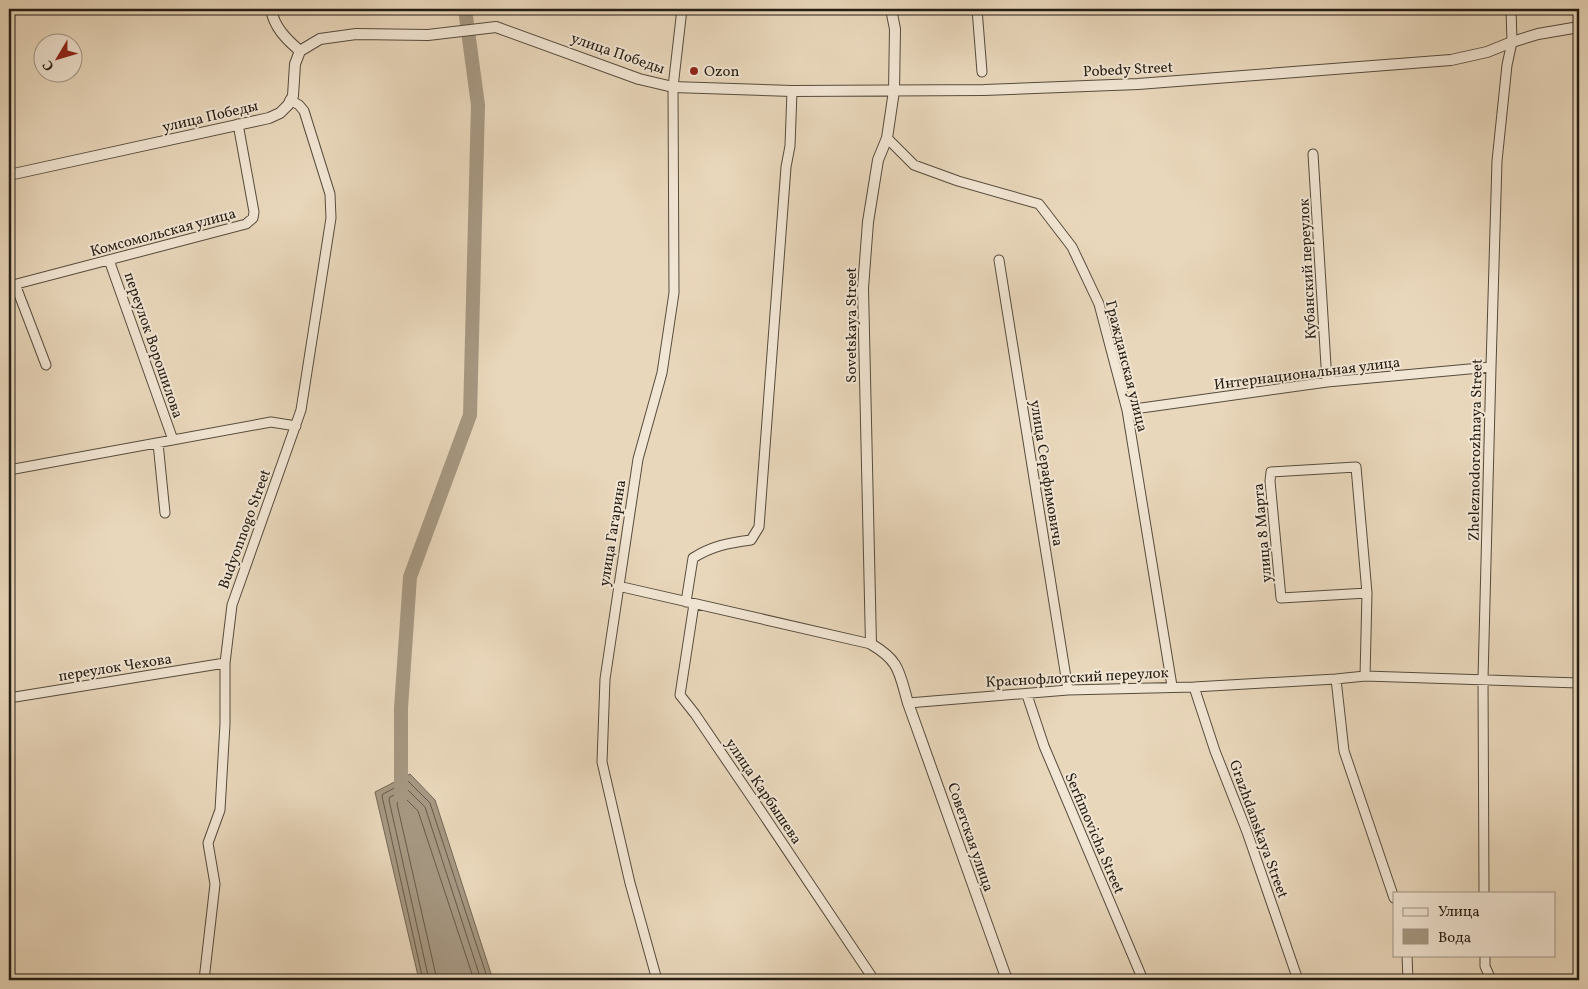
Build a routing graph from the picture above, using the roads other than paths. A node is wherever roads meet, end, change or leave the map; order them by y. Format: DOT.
graph roads {
  1 [pos="271,9"];
  2 [pos="682,9"];
  3 [pos="891,9"];
  4 [pos="977,9"];
  5 [pos="1511,9"];
  6 [pos="1579,27"];
  7 [pos="1512,42"];
  8 [pos="300,51"];
  9 [pos="982,72"];
  10 [pos="673,87"];
  11 [pos="792,91"];
  12 [pos="894,91"];
  13 [pos="290,100"];
  14 [pos="238,124"];
  15 [pos="887,138"];
  16 [pos="1314,154"];
  17 [pos="9,175"];
  18 [pos="109,260"];
  19 [pos="999,260"];
  20 [pos="12,285"];
  21 [pos="46,365"];
  22 [pos="1491,367"];
  23 [pos="1327,382"];
  24 [pos="1127,410"];
  25 [pos="296,426"];
  26 [pos="173,440"];
  27 [pos="158,443"];
  28 [pos="9,470"];
  29 [pos="165,513"];
  30 [pos="618,586"];
  31 [pos="1367,593"];
  32 [pos="690,603"];
  33 [pos="871,644"];
  34 [pos="225,663"];
  35 [pos="1365,676"];
  36 [pos="1336,679"];
  37 [pos="1483,679"];
  38 [pos="1579,683"];
  39 [pos="1172,686"];
  40 [pos="1194,686"];
  41 [pos="1068,690"];
  42 [pos="1027,695"];
  43 [pos="9,698"];
  44 [pos="908,703"];
  45 [pos="1484,892"];
  46 [pos="1393,895"];
  47 [pos="1407,956"];
  48 [pos="1485,956"];
  49 [pos="204,980"];
  50 [pos="657,980"];
  51 [pos="874,980"];
  52 [pos="1007,980"];
  53 [pos="1143,980"];
  54 [pos="1298,980"];
  55 [pos="1408,980"];
  56 [pos="1491,980"];
  1 -- 8 [label="street"];
  2 -- 10 [label="street, улица Гагарина"];
  3 -- 12 [label="street, Sovetskaya Street"];
  4 -- 9 [label="street"];
  5 -- 7 [label="street, Zheleznodorozhnaya Street"];
  6 -- 7 [label="street, Pobedy Street"];
  7 -- 12 [label="street, Pobedy Street"];
  7 -- 22 [label="street, Zheleznodorozhnaya Street"];
  8 -- 10 [label="street, улица Победы"];
  8 -- 13 [label="street"];
  10 -- 11 [label="street, Pobedy Street"];
  10 -- 30 [label="street, улица Гагарина"];
  11 -- 12 [label="street, Pobedy Street"];
  11 -- 32 [label="street, улица Карбышева"];
  12 -- 15 [label="street, Sovetskaya Street"];
  13 -- 14 [label="street, улица Победы"];
  13 -- 25 [label="street, Budyonnogo Street"];
  14 -- 17 [label="street, улица Победы"];
  14 -- 18 [label="street, Комсомольская улица"];
  15 -- 24 [label="street, Гражданская улица"];
  15 -- 33 [label="street, Sovetskaya Street"];
  16 -- 23 [label="street, Кубанский переулок"];
  18 -- 20 [label="street, Комсомольская улица"];
  18 -- 26 [label="street, переулок Ворошилова"];
  19 -- 41 [label="street, улица Серафимовича"];
  20 -- 21 [label="street, Комсомольская улица"];
  22 -- 23 [label="street, Интернациональная улица"];
  22 -- 37 [label="street, Zheleznodorozhnaya Street"];
  23 -- 24 [label="street, Интернациональная улица"];
  24 -- 39 [label="street, Гражданская улица"];
  25 -- 26 [label="street, переулок Ворошилова"];
  25 -- 34 [label="street, Budyonnogo Street"];
  26 -- 27 [label="street, переулок Ворошилова"];
  27 -- 28 [label="street, переулок Ворошилова"];
  27 -- 29 [label="street"];
  30 -- 32 [label="street"];
  30 -- 50 [label="street, улица Гагарина"];
  31 -- 31 [label="street, улица 8 Марта"];
  31 -- 35 [label="street, улица 8 Марта"];
  32 -- 33 [label="street"];
  32 -- 51 [label="street, улица Карбышева"];
  33 -- 44 [label="street"];
  34 -- 43 [label="street, переулок Чехова"];
  34 -- 49 [label="street, Budyonnogo Street"];
  35 -- 36 [label="street, Краснофлотский переулок"];
  35 -- 37 [label="street, Краснофлотский переулок"];
  36 -- 40 [label="street, Краснофлотский переулок"];
  36 -- 46 [label="street"];
  37 -- 38 [label="street, Краснофлотский переулок"];
  37 -- 45 [label="street, Zheleznodorozhnaya Street"];
  39 -- 40 [label="street, Краснофлотский переулок"];
  39 -- 41 [label="street, Краснофлотский переулок"];
  40 -- 54 [label="street, Grazhdanskaya Street"];
  41 -- 42 [label="street, Краснофлотский переулок"];
  42 -- 44 [label="street, Краснофлотский переулок"];
  42 -- 53 [label="street, Serfimovicha Street"];
  44 -- 52 [label="street, Советская улица"];
  47 -- 55 [label="street"];
  48 -- 56 [label="street"];
}
